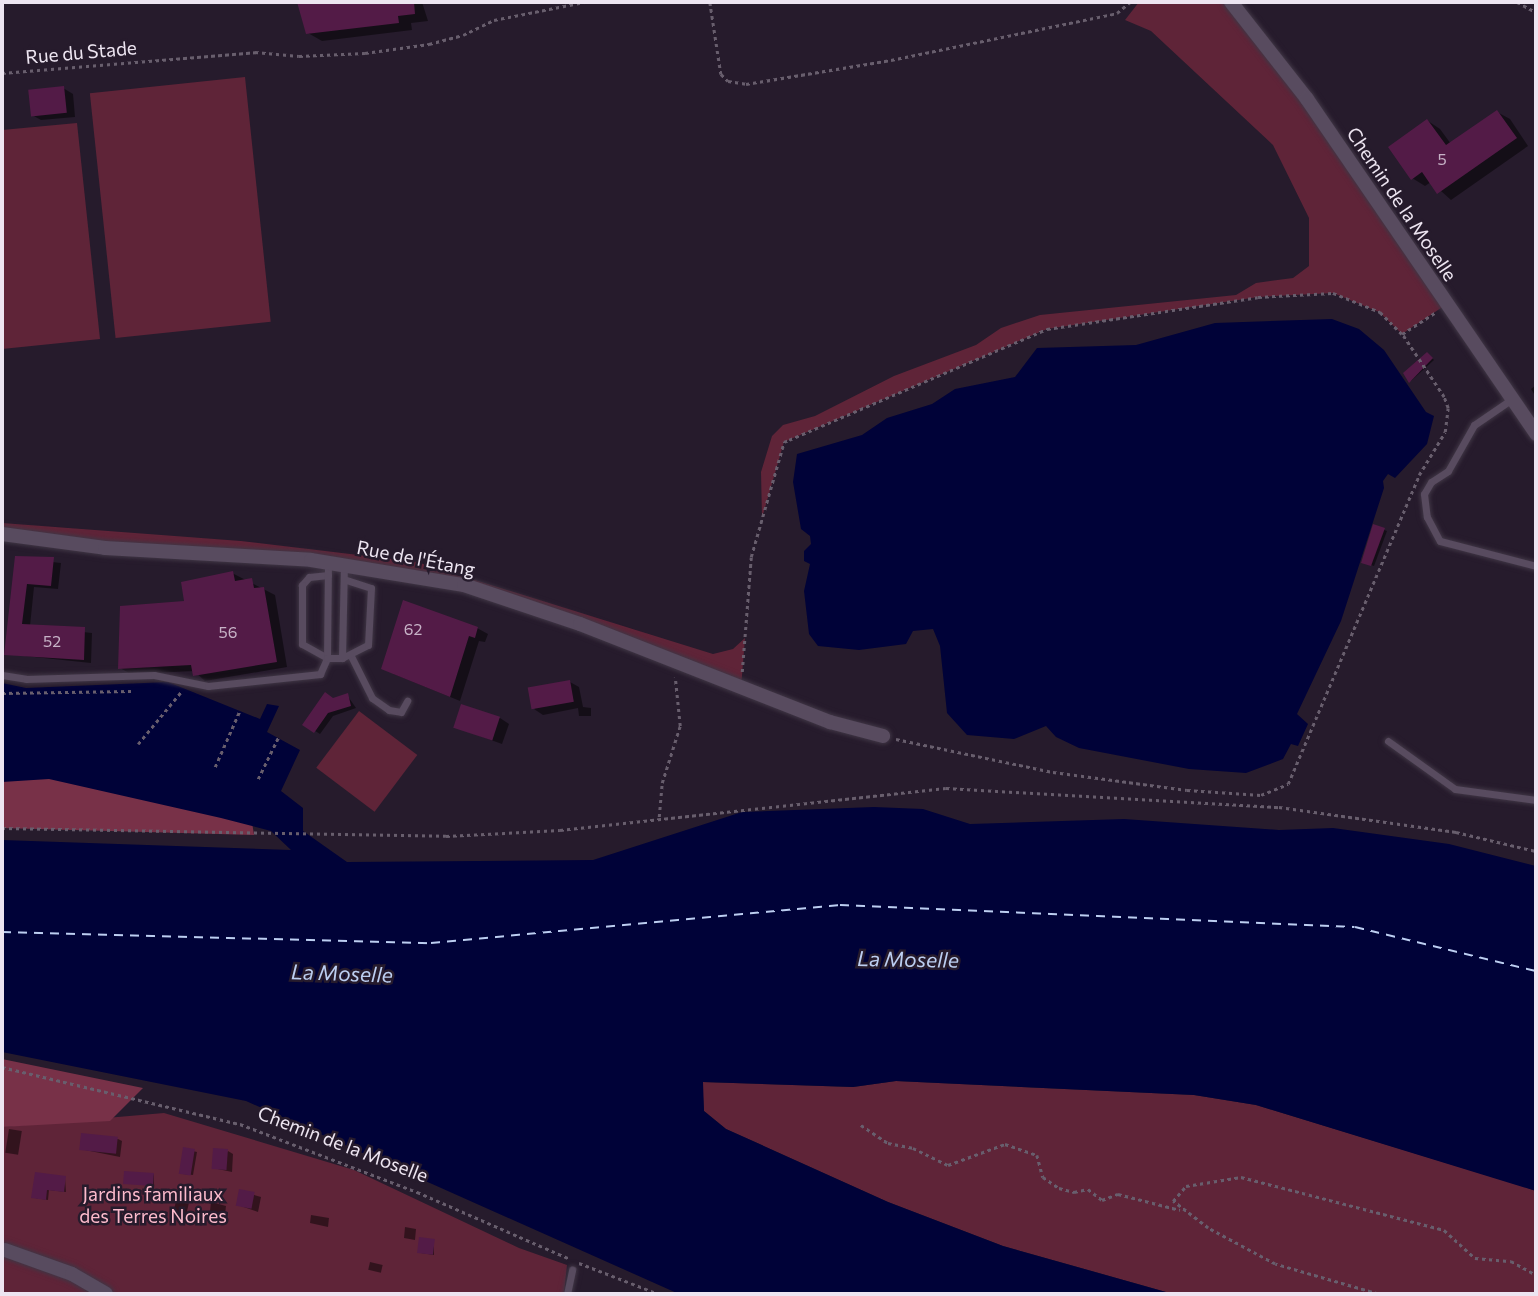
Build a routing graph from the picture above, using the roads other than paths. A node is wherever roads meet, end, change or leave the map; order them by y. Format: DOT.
graph roads {
  1 [pos="1231,2"];
  2 [pos="1513,399"];
  3 [pos="1536,434"];
  4 [pos="2,534"];
  5 [pos="344,563"];
  6 [pos="1536,566"];
  7 [pos="328,569"];
  8 [pos="344,579"];
  9 [pos="351,656"];
  10 [pos="327,658"];
  11 [pos="342,658"];
  12 [pos="2,675"];
  13 [pos="407,701"];
  14 [pos="883,736"];
  15 [pos="1388,741"];
  16 [pos="1536,800"];
  17 [pos="5,1250"];
  18 [pos="572,1270"];
  19 [pos="106,1294"];
  20 [pos="567,1294"];
  1 -- 2 [label="street, Chemin de la Moselle"];
  2 -- 3 [label="street, Chemin de la Moselle"];
  2 -- 6 [label="lane"];
  4 -- 7 [label="street, Rue de l'Étang"];
  5 -- 7 [label="street, Rue de l'Étang"];
  5 -- 8 [label="lane"];
  5 -- 14 [label="street, Rue de l'Étang"];
  7 -- 10 [label="lane"];
  7 -- 10 [label="lane"];
  8 -- 9 [label="lane"];
  8 -- 11 [label="lane"];
  9 -- 11 [label="lane"];
  9 -- 13 [label="lane"];
  10 -- 11 [label="lane"];
  10 -- 12 [label="lane"];
  15 -- 16 [label="lane"];
  17 -- 19 [label="street"];
  18 -- 20 [label="lane"];
}
